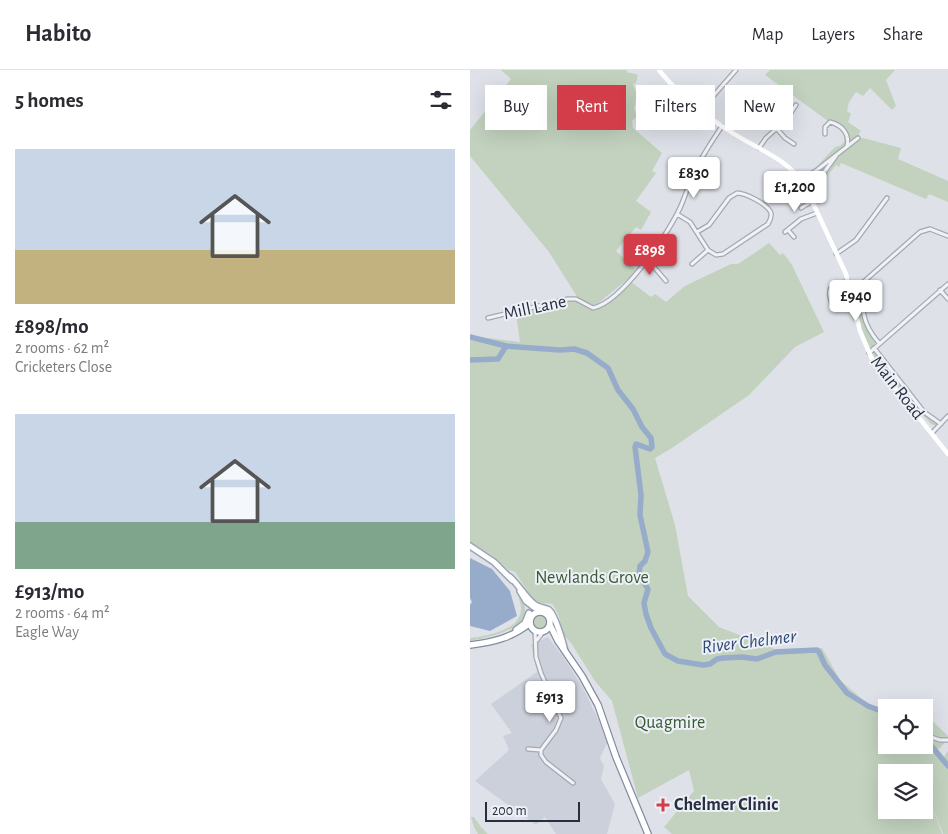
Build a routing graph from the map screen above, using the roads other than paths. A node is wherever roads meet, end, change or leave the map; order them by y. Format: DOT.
graph roads {
  1 [pos="659,70"];
  2 [pos="736,70"];
  3 [pos="672,85"];
  4 [pos="715,94"];
  5 [pos="796,105"];
  6 [pos="793,110"];
  7 [pos="715,121"];
  8 [pos="722,126"];
  9 [pos="776,130"];
  10 [pos="778,130"];
  11 [pos="825,134"];
  12 [pos="858,138"];
  13 [pos="794,144"];
  14 [pos="847,147"];
  15 [pos="759,149"];
  16 [pos="837,154"];
  17 [pos="825,171"];
  18 [pos="814,172"];
  19 [pos="800,180"];
  20 [pos="809,196"];
  21 [pos="887,198"];
  22 [pos="812,202"];
  23 [pos="800,208"];
  24 [pos="817,213"];
  25 [pos="677,214"];
  26 [pos="697,232"];
  27 [pos="948,236"];
  28 [pos="794,237"];
  29 [pos="708,250"];
  30 [pos="836,254"];
  31 [pos="648,260"];
  32 [pos="692,264"];
  33 [pos="666,281"];
  34 [pos="848,281"];
  35 [pos="948,284"];
  36 [pos="860,285"];
  37 [pos="850,289"];
  38 [pos="940,290"];
  39 [pos="948,299"];
  40 [pos="832,304"];
  41 [pos="488,318"];
  42 [pos="879,344"];
  43 [pos="874,348"];
  44 [pos="868,353"];
  45 [pos="948,416"];
  46 [pos="941,424"];
  47 [pos="932,433"];
  48 [pos="948,454"];
  49 [pos="470,546"];
  50 [pos="510,577"];
  51 [pos="526,601"];
  52 [pos="539,611"];
  53 [pos="531,623"];
  54 [pos="550,625"];
  55 [pos="544,631"];
  56 [pos="537,640"];
  57 [pos="558,641"];
  58 [pos="486,643"];
  59 [pos="470,645"];
  60 [pos="565,651"];
  61 [pos="933,738"];
  62 [pos="948,740"];
  63 [pos="528,749"];
  64 [pos="541,750"];
  65 [pos="573,783"];
  66 [pos="648,834"];
  1 -- 3 [label="main road, Main Road"];
  2 -- 4 [label="street"];
  5 -- 6 [label="street"];
  7 -- 8 [label="main road, Main Road"];
  8 -- 15 [label="main road, Main Road"];
  8 -- 25 [label="street, Mill Lane"];
  9 -- 15 [label="street"];
  10 -- 13 [label="street"];
  11 -- 14 [label="street"];
  12 -- 14 [label="street"];
  14 -- 16 [label="street"];
  15 -- 19 [label="main road, Main Road"];
  16 -- 17 [label="street"];
  16 -- 18 [label="street"];
  17 -- 18 [label="street"];
  17 -- 20 [label="street"];
  18 -- 19 [label="street"];
  19 -- 20 [label="main road, Main Road"];
  20 -- 22 [label="main road, Main Road"];
  21 -- 30 [label="street"];
  22 -- 23 [label="street"];
  22 -- 24 [label="main road, Main Road"];
  24 -- 28 [label="street"];
  24 -- 30 [label="main road, Main Road"];
  25 -- 26 [label="street"];
  25 -- 31 [label="street, Mill Lane"];
  26 -- 29 [label="street"];
  26 -- 29 [label="street"];
  27 -- 36 [label="street"];
  29 -- 32 [label="street"];
  30 -- 34 [label="main road, Main Road"];
  31 -- 33 [label="street"];
  31 -- 41 [label="street, Mill Lane"];
  34 -- 37 [label="main road, Main Road"];
  34 -- 40 [label="street"];
  35 -- 38 [label="street"];
  36 -- 37 [label="street"];
  36 -- 42 [label="street, Main Road"];
  37 -- 44 [label="main road, Main Road"];
  38 -- 39 [label="street"];
  38 -- 42 [label="street"];
  42 -- 43 [label="street"];
  43 -- 44 [label="street"];
  43 -- 46 [label="street, Main Road"];
  44 -- 47 [label="main road, Main Road"];
  45 -- 46 [label="street"];
  46 -- 47 [label="street"];
  47 -- 48 [label="main road, Main Road"];
  49 -- 50 [label="main road"];
  50 -- 51 [label="main road"];
  50 -- 60 [label="main road"];
  51 -- 52 [label="main road"];
  51 -- 53 [label="main road"];
  52 -- 53 [label="highway"];
  52 -- 54 [label="highway"];
  53 -- 55 [label="highway"];
  53 -- 56 [label="street"];
  53 -- 58 [label="highway"];
  53 -- 58 [label="main road"];
  54 -- 55 [label="highway"];
  54 -- 57 [label="highway"];
  55 -- 56 [label="street"];
  55 -- 57 [label="highway"];
  56 -- 64 [label="street"];
  57 -- 60 [label="highway"];
  58 -- 59 [label="highway"];
  60 -- 66 [label="highway"];
  61 -- 62 [label="street"];
  63 -- 64 [label="street"];
  64 -- 65 [label="street"];
}
